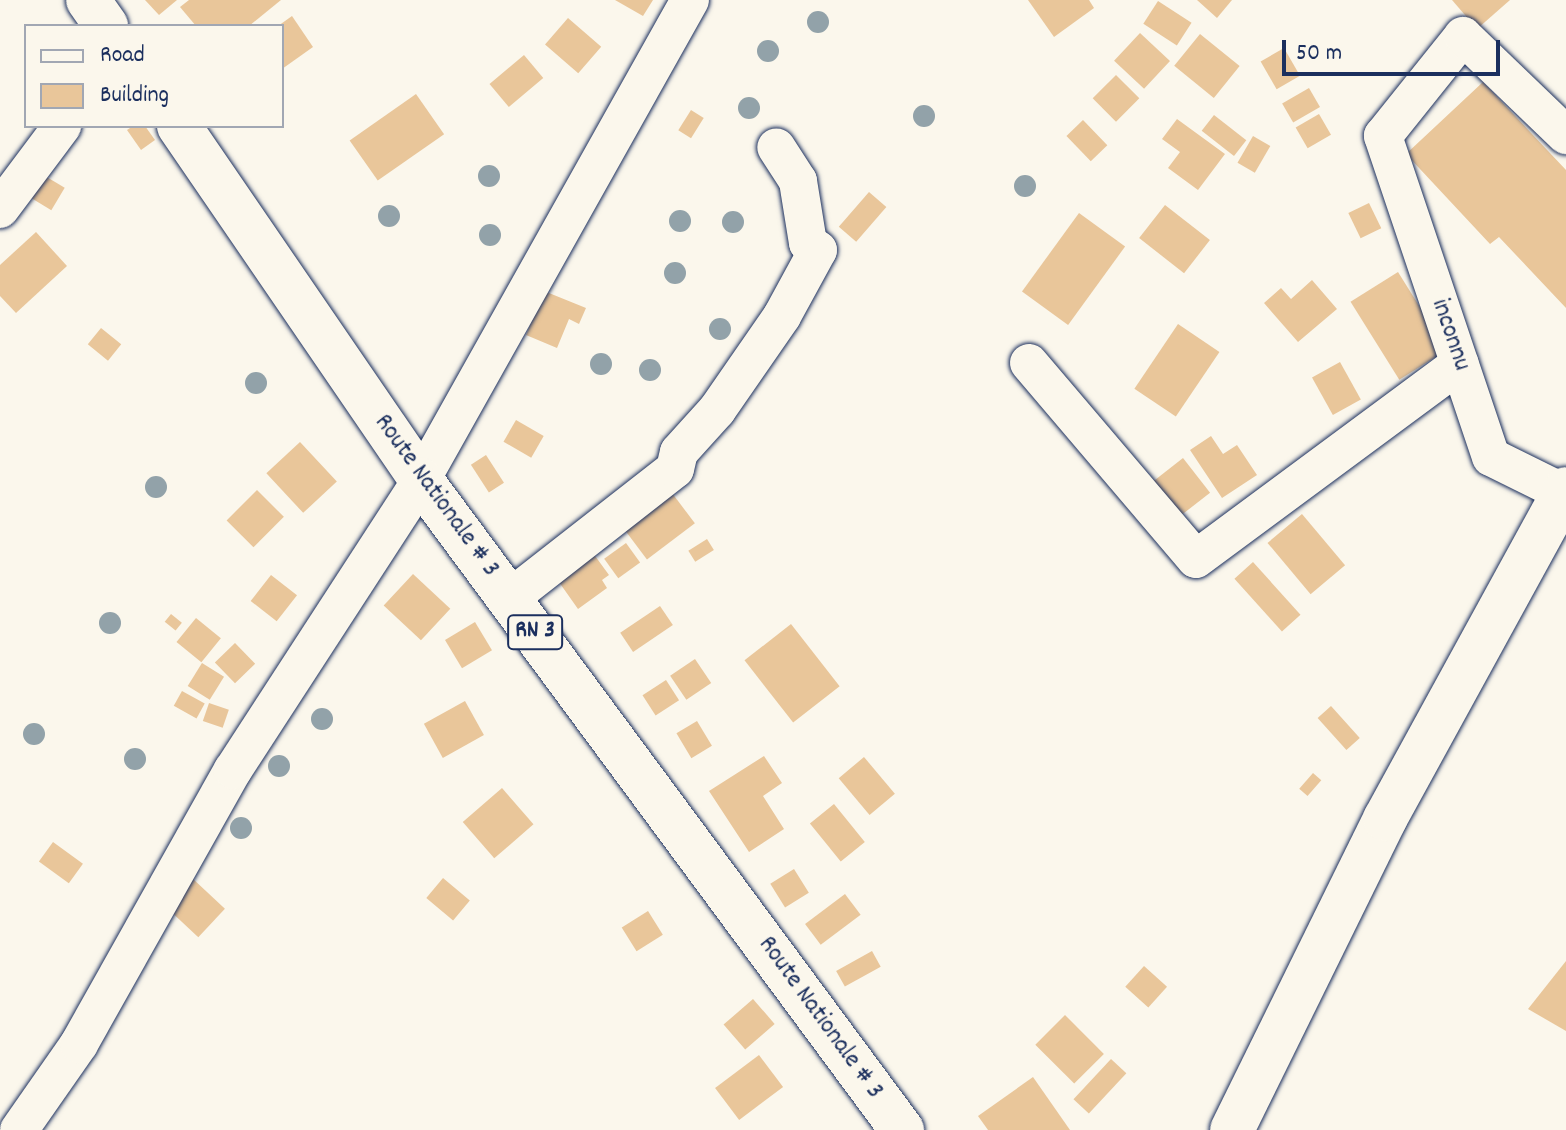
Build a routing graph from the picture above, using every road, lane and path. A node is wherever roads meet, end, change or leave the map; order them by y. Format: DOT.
graph roads {
  1 [pos="88,0"];
  2 [pos="690,0"];
  3 [pos="105,24"];
  4 [pos="61,128"];
  5 [pos="180,128"];
  6 [pos="1566,135"];
  7 [pos="776,147"];
  8 [pos="0,209"];
  9 [pos="1029,363"];
  10 [pos="1460,364"];
  11 [pos="421,480"];
  12 [pos="1565,491"];
  13 [pos="510,598"];
  14 [pos="19,1130"];
  15 [pos="902,1130"];
  16 [pos="1232,1130"];
  1 -- 3 [label="main road"];
  2 -- 11 [label="street"];
  4 -- 8 [label="street"];
  5 -- 11 [label="main road, Route Nationale # 3 / RN 3"];
  6 -- 10 [label="street, inconnu"];
  7 -- 13 [label="street"];
  9 -- 10 [label="street"];
  10 -- 12 [label="street, inconnu"];
  11 -- 13 [label="main road, Route Nationale # 3 / RN 3"];
  11 -- 14 [label="street"];
  12 -- 16 [label="main road"];
  13 -- 15 [label="main road, Route Nationale # 3 / RN 3"];
}
